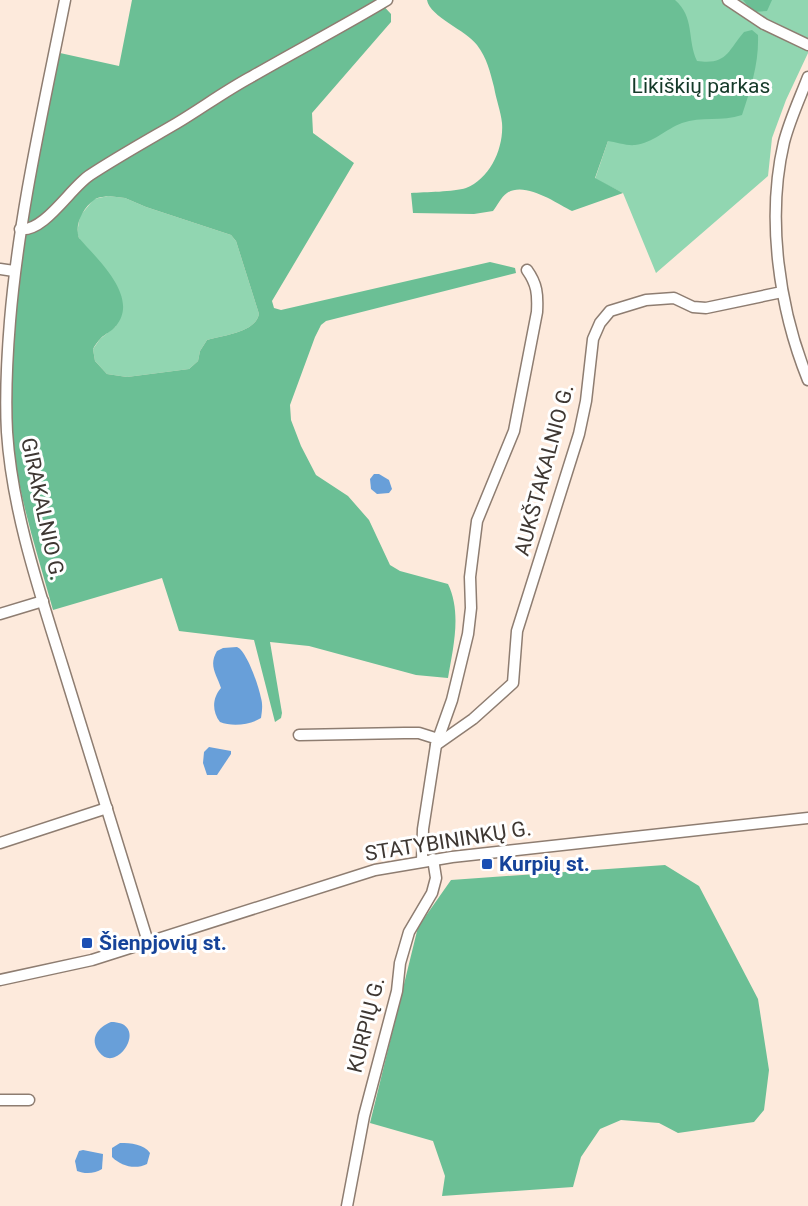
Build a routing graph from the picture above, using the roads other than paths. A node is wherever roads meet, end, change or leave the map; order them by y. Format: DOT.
graph roads {
  1 [pos="65,0"];
  2 [pos="387,0"];
  3 [pos="728,0"];
  4 [pos="808,45"];
  5 [pos="808,77"];
  6 [pos="20,229"];
  7 [pos="0,269"];
  8 [pos="527,270"];
  9 [pos="14,272"];
  10 [pos="782,292"];
  11 [pos="808,380"];
  12 [pos="43,601"];
  13 [pos="0,614"];
  14 [pos="298,735"];
  15 [pos="437,742"];
  16 [pos="107,808"];
  17 [pos="808,818"];
  18 [pos="0,843"];
  19 [pos="428,860"];
  20 [pos="148,942"];
  21 [pos="0,980"];
  22 [pos="0,1100"];
  23 [pos="29,1100"];
  24 [pos="347,1206"];
  1 -- 6 [label="street, GIRAKALNIO G."];
  2 -- 6 [label="street"];
  3 -- 4 [label="street"];
  5 -- 10 [label="street"];
  6 -- 9 [label="street, GIRAKALNIO G."];
  7 -- 9 [label="street"];
  8 -- 15 [label="street, AUKŠTAKALNIO G."];
  9 -- 12 [label="street, GIRAKALNIO G."];
  10 -- 11 [label="street"];
  10 -- 15 [label="street, AUKŠTAKALNIO G."];
  12 -- 13 [label="street"];
  12 -- 16 [label="street, GIRAKALNIO G."];
  14 -- 15 [label="street"];
  15 -- 19 [label="street, AUKŠTAKALNIO G."];
  16 -- 18 [label="street"];
  16 -- 20 [label="street, GIRAKALNIO G."];
  17 -- 19 [label="street, STATYBININKŲ G."];
  19 -- 20 [label="street, STATYBININKŲ G."];
  19 -- 24 [label="street, KURPIŲ G."];
  20 -- 21 [label="street, STATYBININKŲ G."];
  22 -- 23 [label="street"];
}
